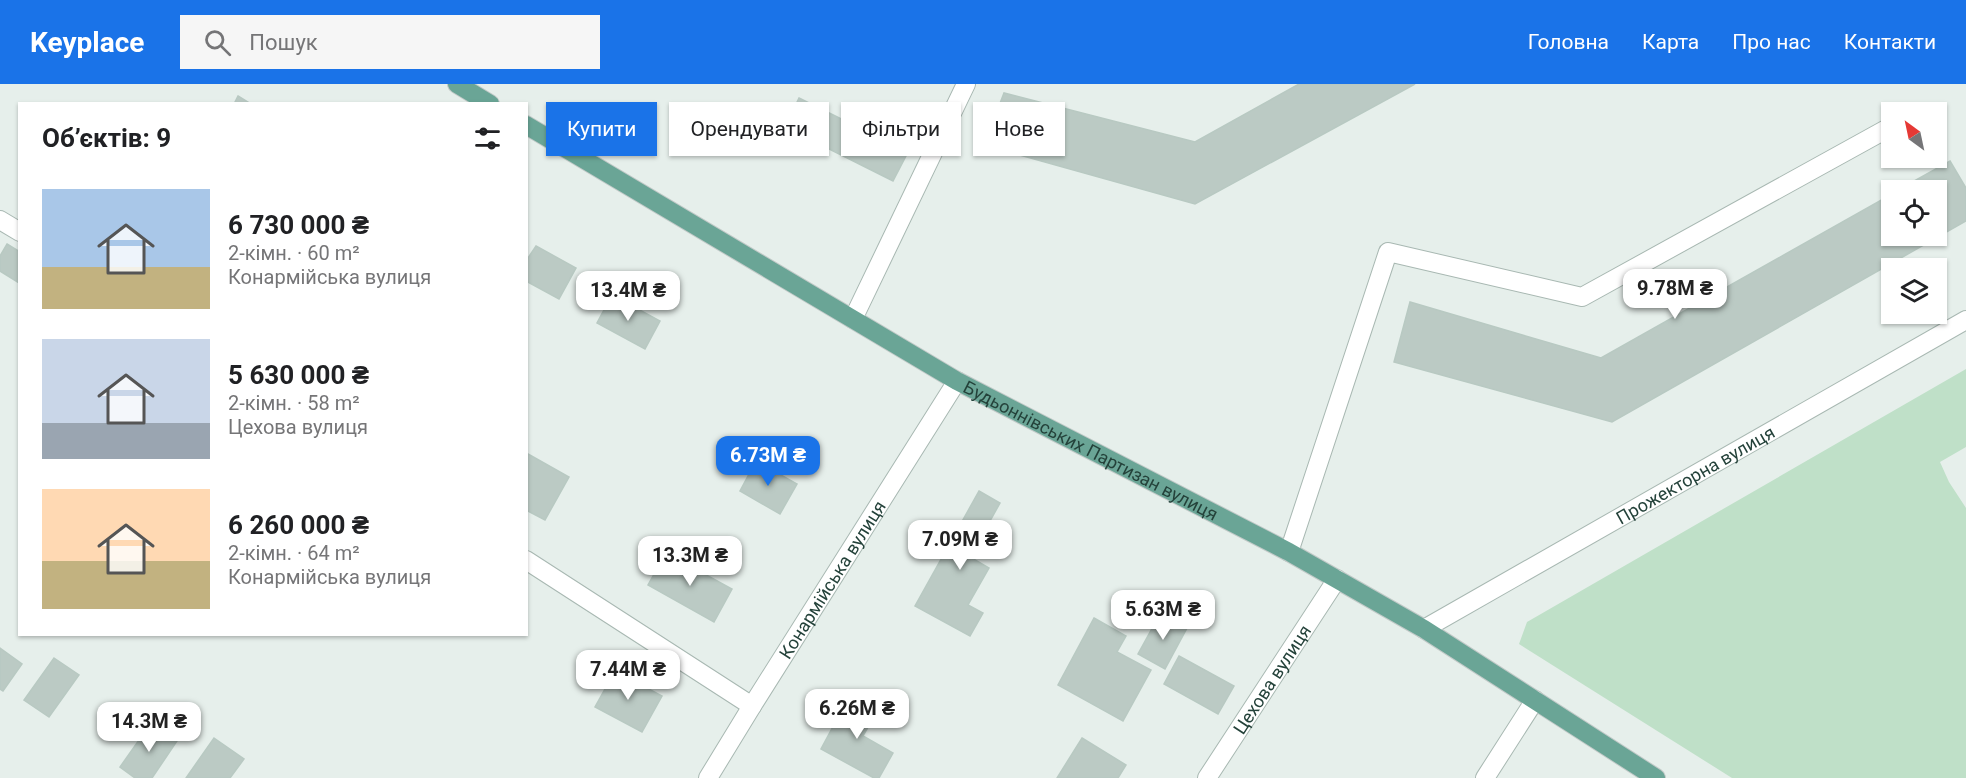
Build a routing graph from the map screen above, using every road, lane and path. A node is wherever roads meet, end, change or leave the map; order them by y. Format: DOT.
graph roads {
  1 [pos="457,84"];
  2 [pos="966,84"];
  3 [pos="487,102"];
  4 [pos="528,126"];
  5 [pos="1881,132"];
  6 [pos="0,220"];
  7 [pos="18,231"];
  8 [pos="853,319"];
  9 [pos="1966,320"];
  10 [pos="957,381"];
  11 [pos="1289,552"];
  12 [pos="528,561"];
  13 [pos="1336,579"];
  14 [pos="1424,629"];
  15 [pos="1534,700"];
  16 [pos="752,706"];
  17 [pos="708,778"];
  18 [pos="1207,778"];
  19 [pos="1485,778"];
  20 [pos="1656,778"];
  1 -- 3 [label="main road"];
  2 -- 8 [label="street"];
  4 -- 8 [label="main road, Будьоннівських Партизан вулиця"];
  5 -- 11 [label="street"];
  6 -- 7 [label="street"];
  8 -- 10 [label="main road, Будьоннівських Партизан вулиця"];
  9 -- 14 [label="street, Прожекторна вулиця"];
  10 -- 11 [label="main road, Будьоннівських Партизан вулиця"];
  10 -- 16 [label="street, Конармійська вулиця"];
  11 -- 13 [label="main road, Будьоннівських Партизан вулиця"];
  12 -- 16 [label="street"];
  13 -- 14 [label="main road, Будьоннівських Партизан вулиця"];
  13 -- 18 [label="street, Цехова вулиця"];
  14 -- 15 [label="main road, Будьоннівських Партизан вулиця"];
  15 -- 19 [label="street"];
  15 -- 20 [label="main road, Будьоннівських Партизан вулиця"];
  16 -- 17 [label="street, Конармійська вулиця"];
}
